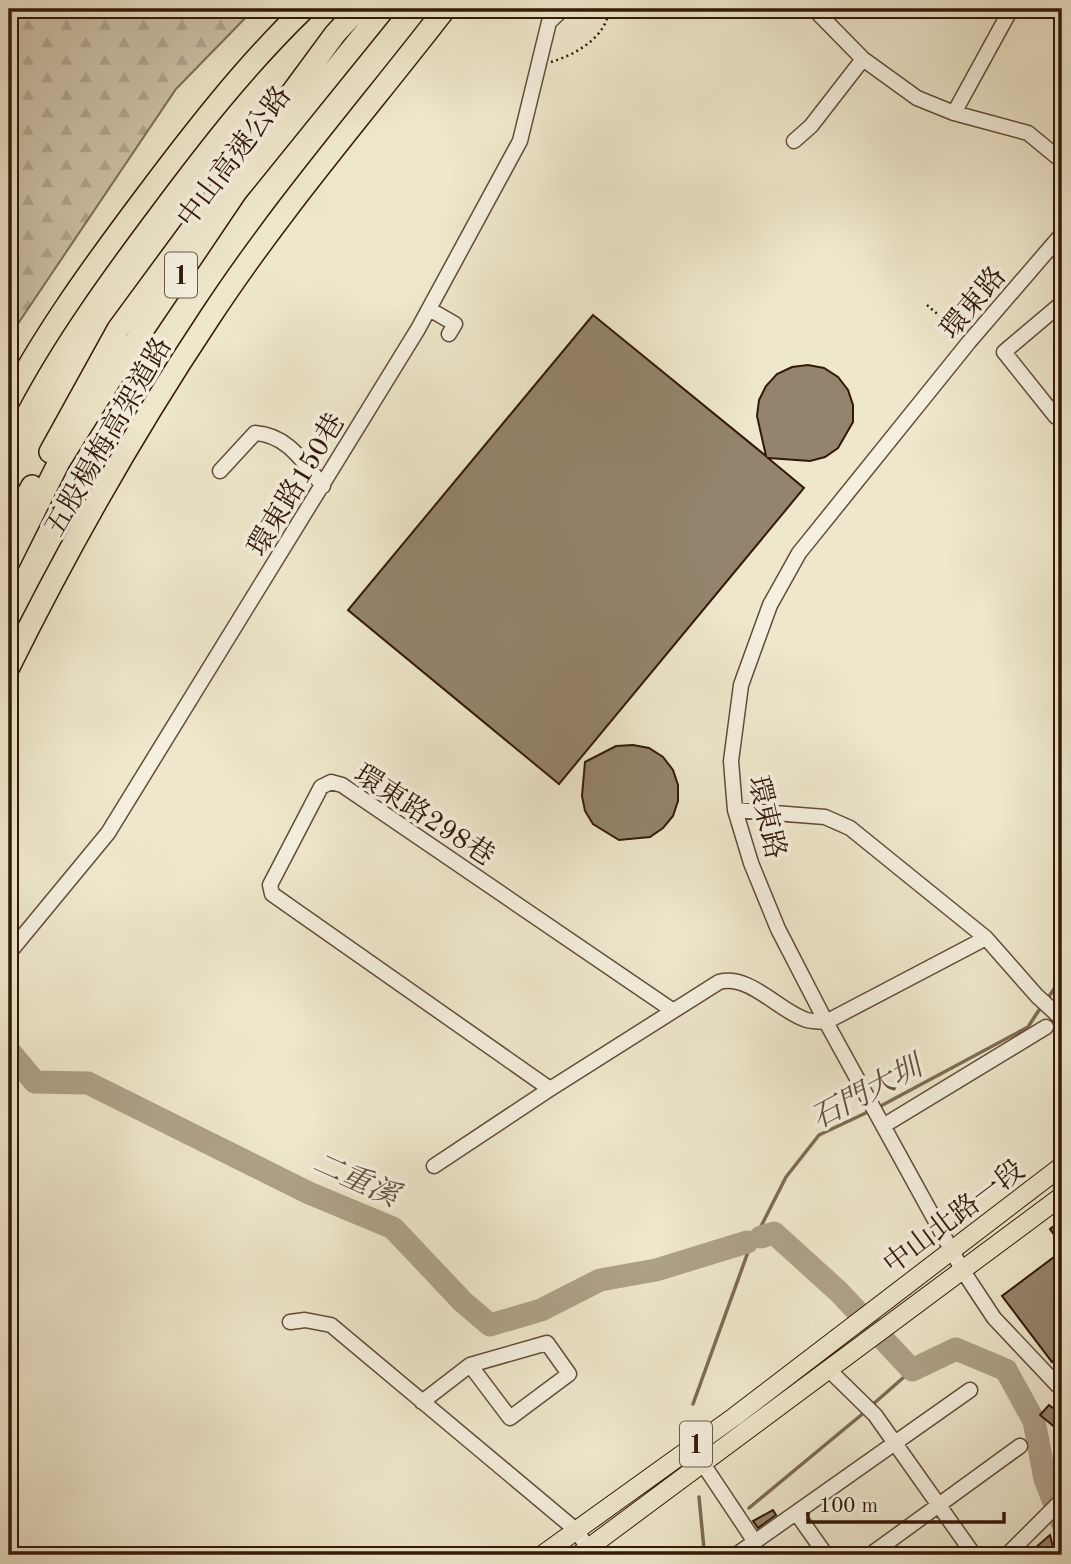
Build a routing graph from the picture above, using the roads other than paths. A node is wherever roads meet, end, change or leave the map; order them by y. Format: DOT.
graph roads {
  1 [pos="358,9"];
  2 [pos="384,9"];
  3 [pos="445,9"];
  4 [pos="563,9"];
  5 [pos="814,9"];
  6 [pos="1011,9"];
  7 [pos="300,13"];
  8 [pos="863,59"];
  9 [pos="954,113"];
  10 [pos="794,141"];
  11 [pos="1062,161"];
  12 [pos="1062,234"];
  13 [pos="1062,303"];
  14 [pos="429,309"];
  15 [pos="449,334"];
  16 [pos="9,401"];
  17 [pos="1062,412"];
  18 [pos="219,471"];
  19 [pos="323,486"];
  20 [pos="9,528"];
  21 [pos="9,562"];
  22 [pos="9,667"];
  23 [pos="735,810"];
  24 [pos="986,938"];
  25 [pos="9,953"];
  26 [pos="672,1010"];
  27 [pos="1058,1016"];
  28 [pos="826,1022"];
  29 [pos="1046,1027"];
  30 [pos="550,1088"];
  31 [pos="881,1122"];
  32 [pos="434,1166"];
  33 [pos="1062,1166"];
  34 [pos="1062,1196"];
  35 [pos="951,1249"];
  36 [pos="963,1271"];
  37 [pos="290,1322"];
  38 [pos="470,1365"];
  39 [pos="830,1371"];
  40 [pos="970,1390"];
  41 [pos="1062,1390"];
  42 [pos="422,1402"];
  43 [pos="893,1444"];
  44 [pos="1020,1446"];
  45 [pos="703,1464"];
  46 [pos="1062,1500"];
  47 [pos="938,1506"];
  48 [pos="797,1514"];
  49 [pos="576,1530"];
  50 [pos="755,1542"];
  51 [pos="583,1552"];
  52 [pos="542,1555"];
  53 [pos="736,1555"];
  54 [pos="826,1555"];
  55 [pos="870,1555"];
  56 [pos="974,1555"];
  57 [pos="1007,1555"];
  1 -- 20 [label="highway, 中山高速公路 / 1"];
  2 -- 21 [label="highway, 中山高速公路 / 1"];
  3 -- 22 [label="highway, 五股楊梅高架道路 / 1"];
  4 -- 14 [label="street, 環東路150巷"];
  5 -- 8 [label="street"];
  6 -- 9 [label="street"];
  7 -- 16 [label="highway"];
  8 -- 9 [label="street"];
  8 -- 10 [label="street"];
  9 -- 11 [label="street"];
  12 -- 23 [label="street, 環東路"];
  13 -- 17 [label="street"];
  14 -- 15 [label="street"];
  14 -- 19 [label="street, 環東路150巷"];
  18 -- 19 [label="street"];
  19 -- 25 [label="street, 環東路150巷"];
  23 -- 24 [label="street"];
  23 -- 28 [label="street, 環東路"];
  24 -- 27 [label="street"];
  24 -- 28 [label="street"];
  26 -- 28 [label="street"];
  26 -- 30 [label="street"];
  26 -- 30 [label="street, 環東路298巷"];
  28 -- 31 [label="street, 環東路"];
  29 -- 31 [label="street"];
  30 -- 32 [label="street"];
  31 -- 35 [label="street, 環東路"];
  33 -- 35 [label="main road, 中山北路一段 / 1"];
  34 -- 36 [label="main road, 中山北路一段 / 1"];
  35 -- 36 [label="street, 環東路"];
  35 -- 49 [label="main road, 中山北路一段 / 1"];
  36 -- 39 [label="main road, 中山北路一段 / 1"];
  36 -- 41 [label="street, 環東路"];
  37 -- 42 [label="street"];
  38 -- 38 [label="street"];
  38 -- 42 [label="street"];
  39 -- 43 [label="street"];
  39 -- 45 [label="main road, 1"];
  40 -- 43 [label="street"];
  42 -- 49 [label="street"];
  43 -- 47 [label="street"];
  43 -- 48 [label="street"];
  44 -- 47 [label="street"];
  45 -- 50 [label="street"];
  45 -- 51 [label="main road, 1"];
  46 -- 57 [label="street"];
  47 -- 55 [label="street"];
  47 -- 56 [label="street"];
  48 -- 50 [label="street"];
  48 -- 54 [label="street"];
  49 -- 51 [label="street"];
  49 -- 52 [label="main road, 1"];
  50 -- 53 [label="street"];
}
